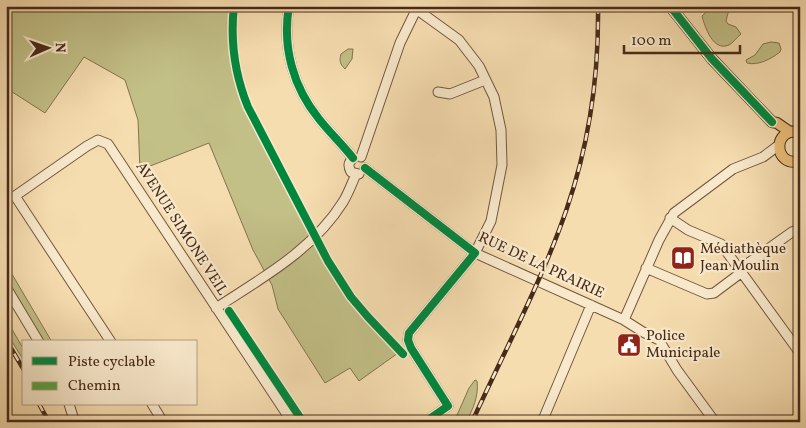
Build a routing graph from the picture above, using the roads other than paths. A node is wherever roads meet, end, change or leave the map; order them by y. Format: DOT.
graph roads {
  1 [pos="289,6"];
  2 [pos="670,6"];
  3 [pos="415,7"];
  4 [pos="485,80"];
  5 [pos="438,92"];
  6 [pos="772,122"];
  7 [pos="797,132"];
  8 [pos="780,147"];
  9 [pos="357,158"];
  10 [pos="800,161"];
  11 [pos="366,168"];
  12 [pos="356,174"];
  13 [pos="670,218"];
  14 [pos="800,229"];
  15 [pos="475,253"];
  16 [pos="646,268"];
  17 [pos="741,270"];
  18 [pos="6,286"];
  19 [pos="591,305"];
  20 [pos="216,308"];
  21 [pos="624,320"];
  22 [pos="37,340"];
  23 [pos="110,340"];
  24 [pos="799,349"];
  25 [pos="69,406"];
  26 [pos="153,406"];
  27 [pos="6,418"];
  28 [pos="74,420"];
  29 [pos="714,421"];
  30 [pos="8,422"];
  31 [pos="163,422"];
  32 [pos="292,422"];
  33 [pos="425,422"];
  34 [pos="542,422"];
  1 -- 9 [label="street"];
  2 -- 6 [label="main road"];
  3 -- 4 [label="street"];
  3 -- 9 [label="street"];
  4 -- 5 [label="street"];
  4 -- 15 [label="street"];
  6 -- 7 [label="main road"];
  6 -- 8 [label="main road"];
  7 -- 8 [label="main road"];
  8 -- 10 [label="main road"];
  8 -- 13 [label="street"];
  9 -- 11 [label="street"];
  9 -- 12 [label="street"];
  11 -- 12 [label="street"];
  11 -- 15 [label="street, RUE DE LA PRAIRIE"];
  12 -- 20 [label="street"];
  13 -- 16 [label="street"];
  13 -- 17 [label="street"];
  14 -- 17 [label="street"];
  15 -- 19 [label="street, RUE DE LA PRAIRIE"];
  15 -- 33 [label="street"];
  16 -- 17 [label="street"];
  16 -- 21 [label="street"];
  17 -- 24 [label="street"];
  18 -- 22 [label="street"];
  19 -- 21 [label="street, RUE DE LA PRAIRIE"];
  19 -- 34 [label="street"];
  20 -- 23 [label="street, AVENUE SIMONE VEIL"];
  20 -- 32 [label="street, AVENUE SIMONE VEIL"];
  21 -- 29 [label="street, RUE DE LA PRAIRIE"];
  25 -- 28 [label="street"];
  26 -- 31 [label="street"];
  27 -- 30 [label="main road"];
}
